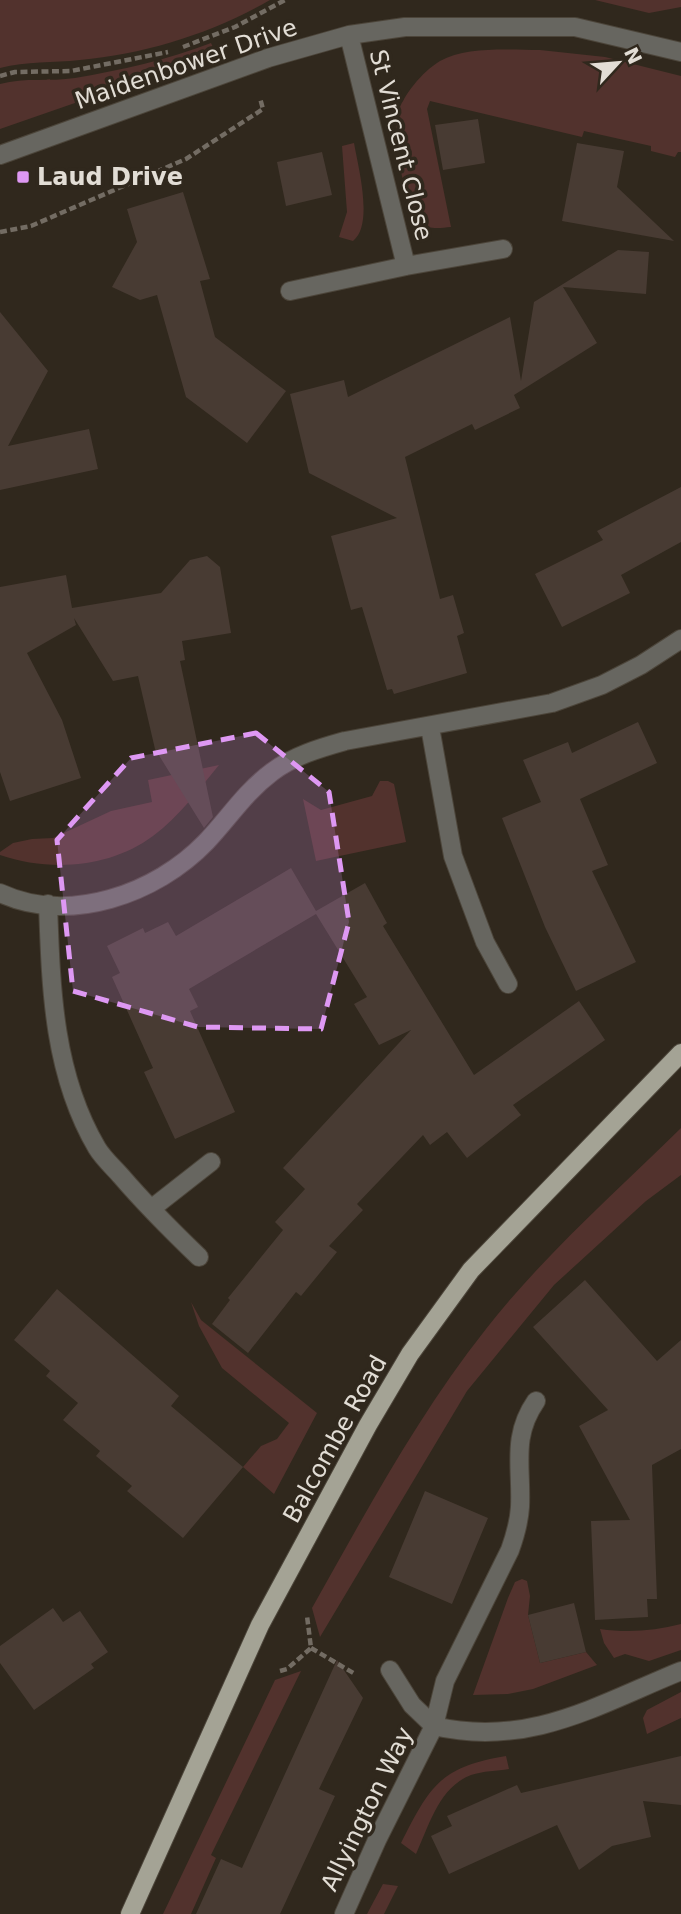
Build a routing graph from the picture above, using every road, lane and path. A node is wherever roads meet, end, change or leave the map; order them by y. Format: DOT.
graph roads {
  1 [pos="285,0"];
  2 [pos="235,27"];
  3 [pos="349,35"];
  4 [pos="681,52"];
  5 [pos="248,65"];
  6 [pos="0,76"];
  7 [pos="0,155"];
  8 [pos="0,232"];
  9 [pos="503,249"];
  10 [pos="406,266"];
  11 [pos="290,290"];
  12 [pos="679,645"];
  13 [pos="430,727"];
  14 [pos="0,893"];
  15 [pos="48,904"];
  16 [pos="508,984"];
  17 [pos="681,1053"];
  18 [pos="211,1162"];
  19 [pos="151,1209"];
  20 [pos="199,1257"];
  21 [pos="536,1401"];
  22 [pos="311,1648"];
  23 [pos="390,1670"];
  24 [pos="681,1671"];
  25 [pos="434,1726"];
  26 [pos="130,1914"];
  27 [pos="344,1914"];
  1 -- 2 [label="path"];
  2 -- 5 [label="path"];
  2 -- 6 [label="path"];
  3 -- 4 [label="street, Maidenbower Drive"];
  3 -- 5 [label="street, Maidenbower Drive"];
  3 -- 10 [label="street, St Vincent Close"];
  5 -- 7 [label="street, Maidenbower Drive"];
  5 -- 8 [label="path"];
  9 -- 10 [label="street, St Vincent Close"];
  10 -- 11 [label="street, St Vincent Close"];
  12 -- 13 [label="street"];
  13 -- 15 [label="street"];
  13 -- 16 [label="street"];
  14 -- 15 [label="street"];
  15 -- 19 [label="street"];
  17 -- 26 [label="main road, Balcombe Road"];
  18 -- 19 [label="street"];
  19 -- 20 [label="street"];
  21 -- 25 [label="street, Allyington Way"];
  22 -- 23 [label="path"];
  23 -- 25 [label="street, Allyington Way"];
  24 -- 25 [label="street, Allyington Way"];
  25 -- 27 [label="street, Allyington Way"];
}
